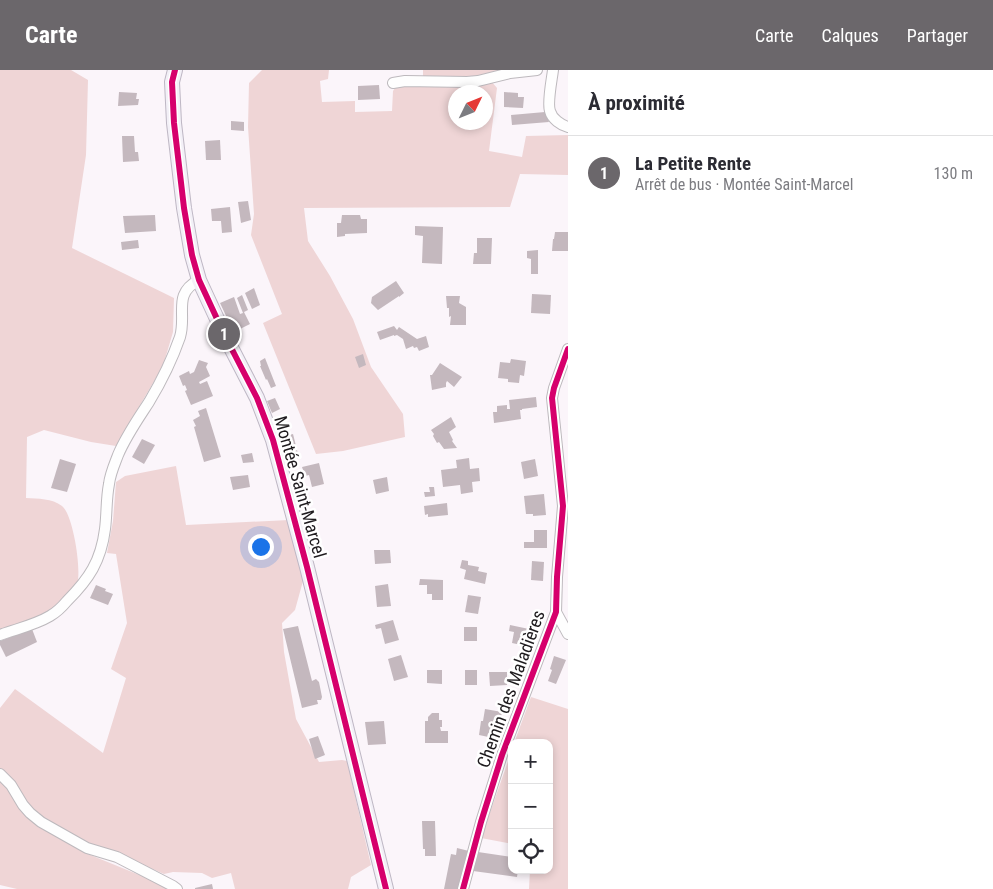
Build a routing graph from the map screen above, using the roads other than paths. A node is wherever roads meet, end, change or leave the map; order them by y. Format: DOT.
graph roads {
  1 [pos="175,70"];
  2 [pos="537,70"];
  3 [pos="553,70"];
  4 [pos="393,83"];
  5 [pos="568,127"];
  6 [pos="199,280"];
  7 [pos="568,349"];
  8 [pos="556,612"];
  9 [pos="568,634"];
  10 [pos="0,635"];
  11 [pos="0,774"];
  12 [pos="177,889"];
  13 [pos="386,889"];
  14 [pos="463,889"];
  1 -- 6 [label="main road, Montée Saint-Marcel"];
  2 -- 4 [label="street"];
  3 -- 5 [label="street"];
  6 -- 10 [label="street"];
  6 -- 13 [label="main road, Montée Saint-Marcel"];
  7 -- 8 [label="street, Chemin des Maladières"];
  8 -- 9 [label="street"];
  8 -- 14 [label="street, Chemin des Maladières"];
  11 -- 12 [label="street"];
}
